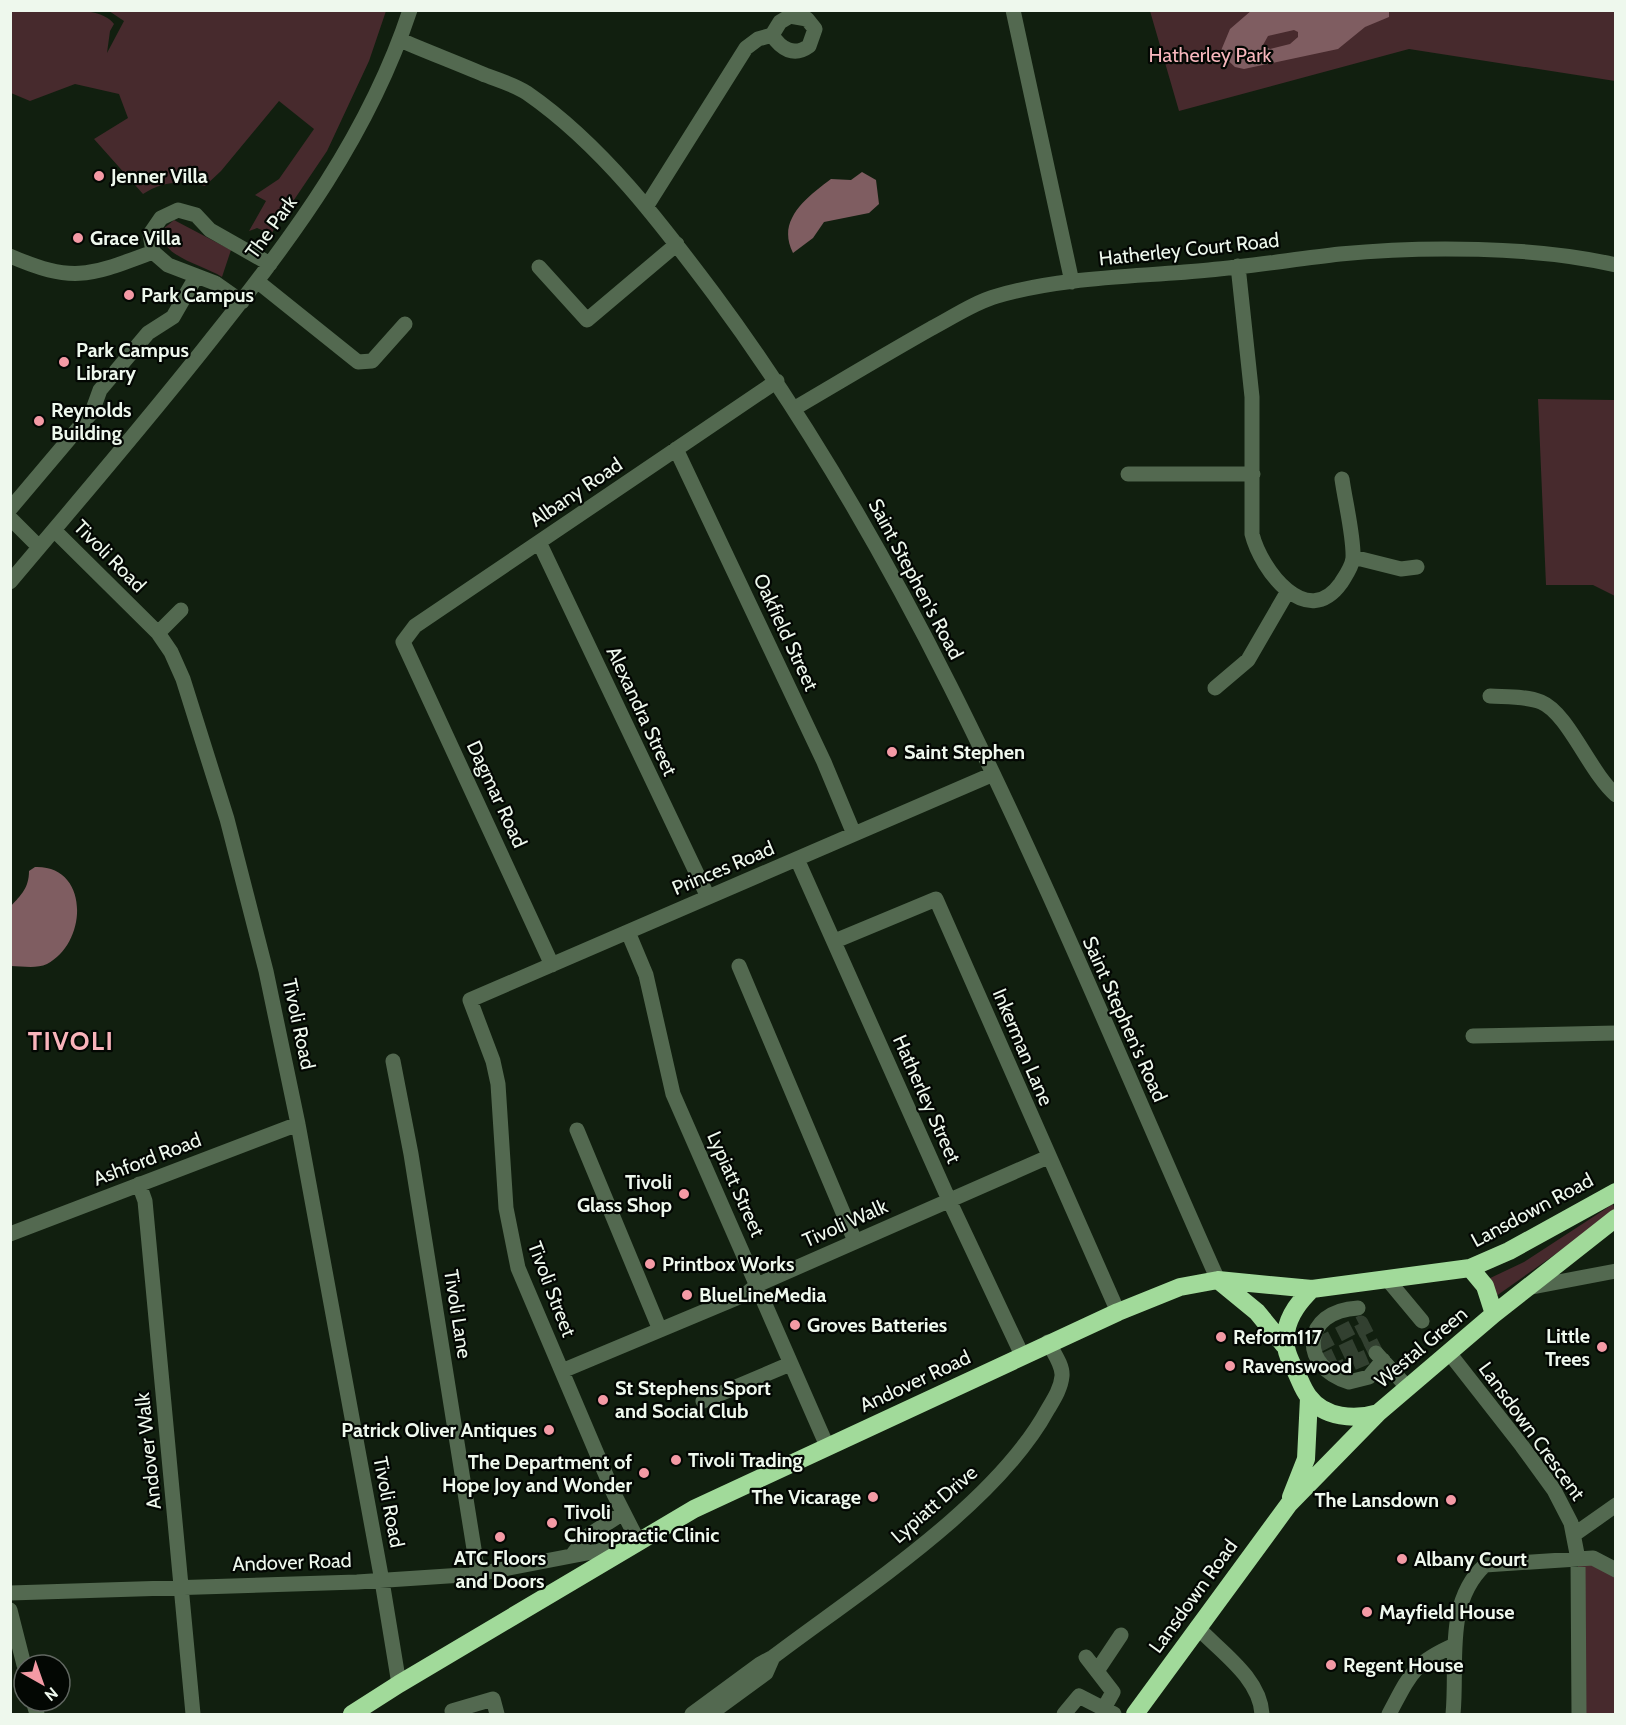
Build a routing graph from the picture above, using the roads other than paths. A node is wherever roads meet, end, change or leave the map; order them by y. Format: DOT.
graph roads {
  1 [pos="410,10"];
  2 [pos="1013,10"];
  3 [pos="772,35"];
  4 [pos="400,40"];
  5 [pos="646,207"];
  6 [pos="677,244"];
  7 [pos="153,252"];
  8 [pos="10,256"];
  9 [pos="270,264"];
  10 [pos="1616,265"];
  11 [pos="1238,266"];
  12 [pos="539,267"];
  13 [pos="196,277"];
  14 [pos="257,281"];
  15 [pos="1072,282"];
  16 [pos="242,302"];
  17 [pos="405,324"];
  18 [pos="777,381"];
  19 [pos="795,408"];
  20 [pos="676,449"];
  21 [pos="1128,474"];
  22 [pos="1253,474"];
  23 [pos="1342,479"];
  24 [pos="10,509"];
  25 [pos="11,519"];
  26 [pos="54,530"];
  27 [pos="538,542"];
  28 [pos="39,547"];
  29 [pos="1353,557"];
  30 [pos="1417,567"];
  31 [pos="10,582"];
  32 [pos="1288,591"];
  33 [pos="181,610"];
  34 [pos="158,633"];
  35 [pos="403,642"];
  36 [pos="1215,688"];
  37 [pos="1490,696"];
  38 [pos="991,775"];
  39 [pos="1616,795"];
  40 [pos="854,834"];
  41 [pos="797,859"];
  42 [pos="708,897"];
  43 [pos="628,932"];
  44 [pos="835,941"];
  45 [pos="552,965"];
  46 [pos="740,966"];
  47 [pos="470,1000"];
  48 [pos="1616,1034"];
  49 [pos="1473,1036"];
  50 [pos="393,1061"];
  51 [pos="298,1124"];
  52 [pos="577,1130"];
  53 [pos="1048,1157"];
  54 [pos="139,1184"];
  55 [pos="1616,1192"];
  56 [pos="949,1200"];
  57 [pos="1616,1218"];
  58 [pos="10,1234"];
  59 [pos="855,1241"];
  60 [pos="1470,1268"];
  61 [pos="1616,1271"];
  62 [pos="1387,1279"];
  63 [pos="1218,1280"];
  64 [pos="1359,1282"];
  65 [pos="757,1285"];
  66 [pos="1526,1288"];
  67 [pos="1312,1289"];
  68 [pos="1118,1312"];
  69 [pos="1494,1314"];
  70 [pos="1422,1322"];
  71 [pos="660,1330"];
  72 [pos="1048,1342"];
  73 [pos="1284,1345"];
  74 [pos="1317,1349"];
  75 [pos="1450,1354"];
  76 [pos="1022,1355"];
  77 [pos="790,1364"];
  78 [pos="1292,1364"];
  79 [pos="561,1371"];
  80 [pos="1408,1388"];
  81 [pos="1309,1398"];
  82 [pos="703,1401"];
  83 [pos="1378,1413"];
  84 [pos="827,1446"];
  85 [pos="1289,1504"];
  86 [pos="1616,1505"];
  87 [pos="623,1513"];
  88 [pos="1575,1534"];
  89 [pos="639,1543"];
  90 [pos="573,1554"];
  91 [pos="1578,1559"];
  92 [pos="1616,1569"];
  93 [pos="478,1574"];
  94 [pos="382,1581"];
  95 [pos="183,1589"];
  96 [pos="10,1593"];
  97 [pos="10,1610"];
  98 [pos="1197,1627"];
  99 [pos="1121,1635"];
  100 [pos="1455,1645"];
  101 [pos="21,1653"];
  102 [pos="1086,1657"];
  103 [pos="773,1658"];
  104 [pos="1097,1671"];
  105 [pos="399,1684"];
  106 [pos="452,1712"];
  107 [pos="1108,1712"];
  108 [pos="193,1714"];
  109 [pos="352,1714"];
  110 [pos="497,1714"];
  111 [pos="692,1714"];
  112 [pos="710,1714"];
  113 [pos="1064,1714"];
  114 [pos="1135,1714"];
  115 [pos="1262,1714"];
  116 [pos="1389,1714"];
  117 [pos="1454,1714"];
  118 [pos="1579,1714"];
  1 -- 4 [label="street, The Park"];
  2 -- 15 [label="street"];
  3 -- 5 [label="street"];
  4 -- 5 [label="street, Saint Stephen's Road"];
  4 -- 9 [label="street, The Park"];
  5 -- 6 [label="street, Saint Stephen's Road"];
  6 -- 12 [label="street"];
  6 -- 18 [label="street, Saint Stephen's Road"];
  7 -- 8 [label="street"];
  7 -- 9 [label="street"];
  7 -- 13 [label="street"];
  9 -- 14 [label="street, The Park"];
  10 -- 11 [label="street, Hatherley Court Road"];
  11 -- 15 [label="street, Hatherley Court Road"];
  11 -- 22 [label="street"];
  13 -- 16 [label="street"];
  13 -- 24 [label="street"];
  14 -- 16 [label="street, The Park"];
  14 -- 17 [label="street"];
  15 -- 19 [label="street, Hatherley Court Road"];
  16 -- 26 [label="street, The Park"];
  18 -- 19 [label="street, Saint Stephen's Road"];
  18 -- 20 [label="street, Albany Road"];
  19 -- 38 [label="street, Saint Stephen's Road"];
  20 -- 27 [label="street, Albany Road"];
  20 -- 40 [label="street, Oakfield Street"];
  21 -- 22 [label="street"];
  22 -- 32 [label="street"];
  23 -- 29 [label="street"];
  25 -- 28 [label="street"];
  26 -- 28 [label="street, The Park"];
  26 -- 34 [label="street, Tivoli Road"];
  27 -- 35 [label="street, Albany Road"];
  27 -- 42 [label="street, Alexandra Street"];
  28 -- 31 [label="street, The Park"];
  29 -- 30 [label="street"];
  29 -- 32 [label="street"];
  32 -- 36 [label="street"];
  33 -- 34 [label="street"];
  34 -- 51 [label="street, Tivoli Road"];
  35 -- 45 [label="street, Dagmar Road"];
  37 -- 39 [label="street"];
  38 -- 40 [label="street, Princes Road"];
  38 -- 63 [label="street, Saint Stephen's Road"];
  40 -- 41 [label="street, Princes Road"];
  41 -- 42 [label="street, Princes Road"];
  41 -- 44 [label="street, Hatherley Street"];
  42 -- 43 [label="street, Princes Road"];
  43 -- 45 [label="street, Princes Road"];
  43 -- 65 [label="street, Lypiatt Street"];
  44 -- 53 [label="street, Inkerman Lane"];
  44 -- 56 [label="street, Hatherley Street"];
  45 -- 47 [label="street, Princes Road"];
  46 -- 59 [label="street"];
  47 -- 79 [label="street, Tivoli Street"];
  48 -- 49 [label="street"];
  50 -- 93 [label="street, Tivoli Lane"];
  51 -- 54 [label="street, Ashford Road"];
  51 -- 94 [label="street, Tivoli Road"];
  52 -- 71 [label="street"];
  53 -- 56 [label="street, Tivoli Walk"];
  53 -- 68 [label="street, Inkerman Lane"];
  54 -- 58 [label="street, Ashford Road"];
  54 -- 95 [label="street, Andover Walk"];
  55 -- 60 [label="highway, Lansdown Road"];
  56 -- 59 [label="street, Tivoli Walk"];
  56 -- 76 [label="street, Hatherley Street"];
  57 -- 66 [label="highway"];
  59 -- 65 [label="street, Tivoli Walk"];
  60 -- 62 [label="highway"];
  60 -- 69 [label="highway, Westal Green"];
  61 -- 66 [label="street"];
  62 -- 64 [label="highway"];
  62 -- 70 [label="street"];
  63 -- 67 [label="highway, Andover Road"];
  63 -- 68 [label="highway, Andover Road"];
  63 -- 73 [label="highway"];
  64 -- 67 [label="highway"];
  64 -- 74 [label="street"];
  65 -- 71 [label="street, Tivoli Walk"];
  65 -- 77 [label="street, Lypiatt Street"];
  66 -- 69 [label="highway"];
  67 -- 73 [label="highway"];
  68 -- 72 [label="highway, Andover Road"];
  69 -- 75 [label="highway, Westal Green"];
  71 -- 79 [label="street, Tivoli Walk"];
  72 -- 76 [label="highway, Andover Road"];
  72 -- 103 [label="street, Lypiatt Drive"];
  73 -- 78 [label="highway"];
  74 -- 78 [label="street"];
  74 -- 80 [label="street"];
  75 -- 80 [label="highway, Westal Green"];
  75 -- 88 [label="street, Lansdown Crescent"];
  76 -- 84 [label="highway, Andover Road"];
  77 -- 82 [label="street"];
  77 -- 84 [label="street, Lypiatt Street"];
  78 -- 81 [label="highway"];
  79 -- 87 [label="street, Tivoli Street"];
  80 -- 83 [label="highway, Westal Green"];
  81 -- 83 [label="highway, Westal Green"];
  81 -- 85 [label="highway, Lansdown Road"];
  83 -- 85 [label="highway, Lansdown Road"];
  84 -- 89 [label="highway, Andover Road"];
  85 -- 98 [label="highway, Lansdown Road"];
  86 -- 88 [label="street"];
  87 -- 89 [label="street, Tivoli Street"];
  87 -- 90 [label="street"];
  88 -- 91 [label="street, Lansdown Crescent"];
  89 -- 90 [label="street, Andover Road"];
  89 -- 105 [label="highway, Andover Road"];
  90 -- 93 [label="street, Andover Road"];
  91 -- 92 [label="street"];
  91 -- 100 [label="street"];
  91 -- 118 [label="street, Lansdown Crescent"];
  93 -- 94 [label="street, Andover Road"];
  94 -- 95 [label="street, Andover Road"];
  94 -- 105 [label="street, Tivoli Road"];
  95 -- 96 [label="street, Andover Road"];
  95 -- 108 [label="street, Andover Walk"];
  97 -- 101 [label="street"];
  98 -- 114 [label="highway, Lansdown Road"];
  98 -- 115 [label="street"];
  99 -- 104 [label="street"];
  100 -- 116 [label="street"];
  100 -- 117 [label="street"];
  102 -- 104 [label="street"];
  103 -- 111 [label="street, Lypiatt Drive"];
  103 -- 112 [label="street, Lypiatt Drive"];
  104 -- 107 [label="street"];
  105 -- 109 [label="highway, Andover Road"];
  106 -- 110 [label="street"];
  107 -- 113 [label="street"];
}
